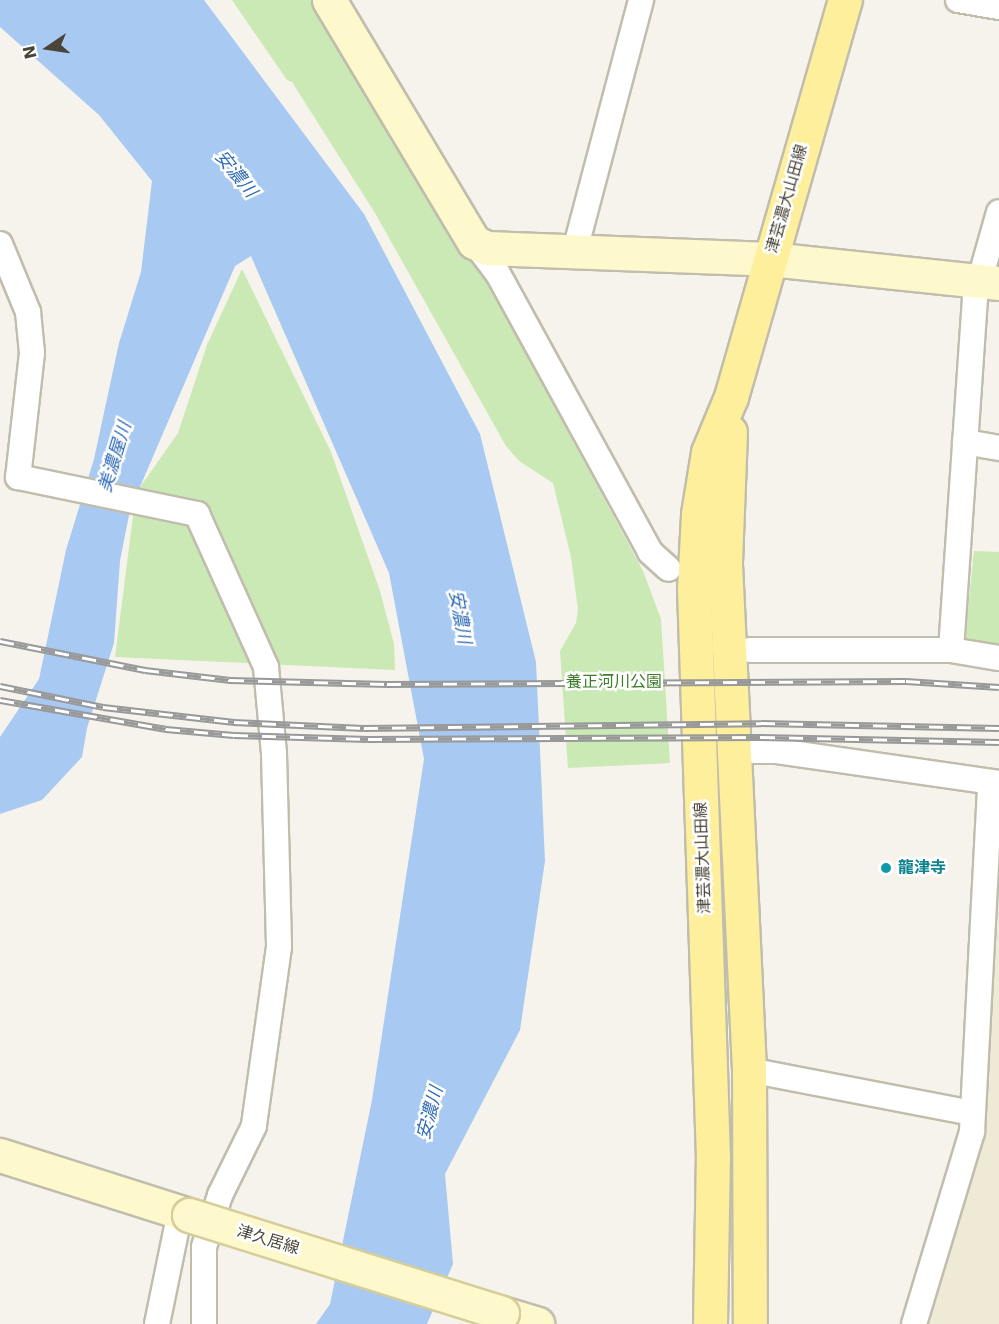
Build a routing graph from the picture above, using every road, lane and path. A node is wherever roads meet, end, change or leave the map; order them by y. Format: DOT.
graph roads {
  1 [pos="641,0"];
  2 [pos="845,0"];
  3 [pos="958,0"];
  4 [pos="334,2"];
  5 [pos="999,7"];
  6 [pos="999,213"];
  7 [pos="474,242"];
  8 [pos="0,244"];
  9 [pos="575,250"];
  10 [pos="770,259"];
  11 [pos="990,282"];
  12 [pos="731,397"];
  13 [pos="965,442"];
  14 [pos="999,448"];
  15 [pos="669,569"];
  16 [pos="750,650"];
  17 [pos="951,651"];
  18 [pos="999,658"];
  19 [pos="754,752"];
  20 [pos="995,783"];
  21 [pos="749,1070"];
  22 [pos="972,1113"];
  23 [pos="0,1155"];
  24 [pos="185,1214"];
  25 [pos="157,1324"];
  26 [pos="204,1324"];
  27 [pos="537,1324"];
  28 [pos="710,1324"];
  29 [pos="750,1324"];
  30 [pos="914,1324"];
  1 -- 9 [label="street"];
  2 -- 10 [label="main road, 津芸濃大山田線"];
  3 -- 5 [label="street"];
  4 -- 7 [label="street"];
  6 -- 11 [label="street"];
  7 -- 9 [label="street"];
  7 -- 15 [label="street"];
  8 -- 26 [label="street"];
  9 -- 10 [label="street"];
  10 -- 11 [label="street"];
  10 -- 12 [label="main road, 津芸濃大山田線"];
  11 -- 13 [label="street"];
  12 -- 21 [label="main road, 津芸濃大山田線"];
  12 -- 28 [label="main road, 津芸濃大山田線"];
  13 -- 14 [label="street"];
  13 -- 17 [label="street"];
  16 -- 17 [label="street"];
  17 -- 18 [label="street"];
  19 -- 20 [label="street"];
  20 -- 22 [label="street"];
  21 -- 22 [label="street"];
  21 -- 29 [label="main road, 津芸濃大山田線"];
  22 -- 30 [label="street"];
  23 -- 24 [label="street, 津久居線"];
  24 -- 25 [label="street"];
  24 -- 27 [label="street, 津久居線, bridge"];
}
